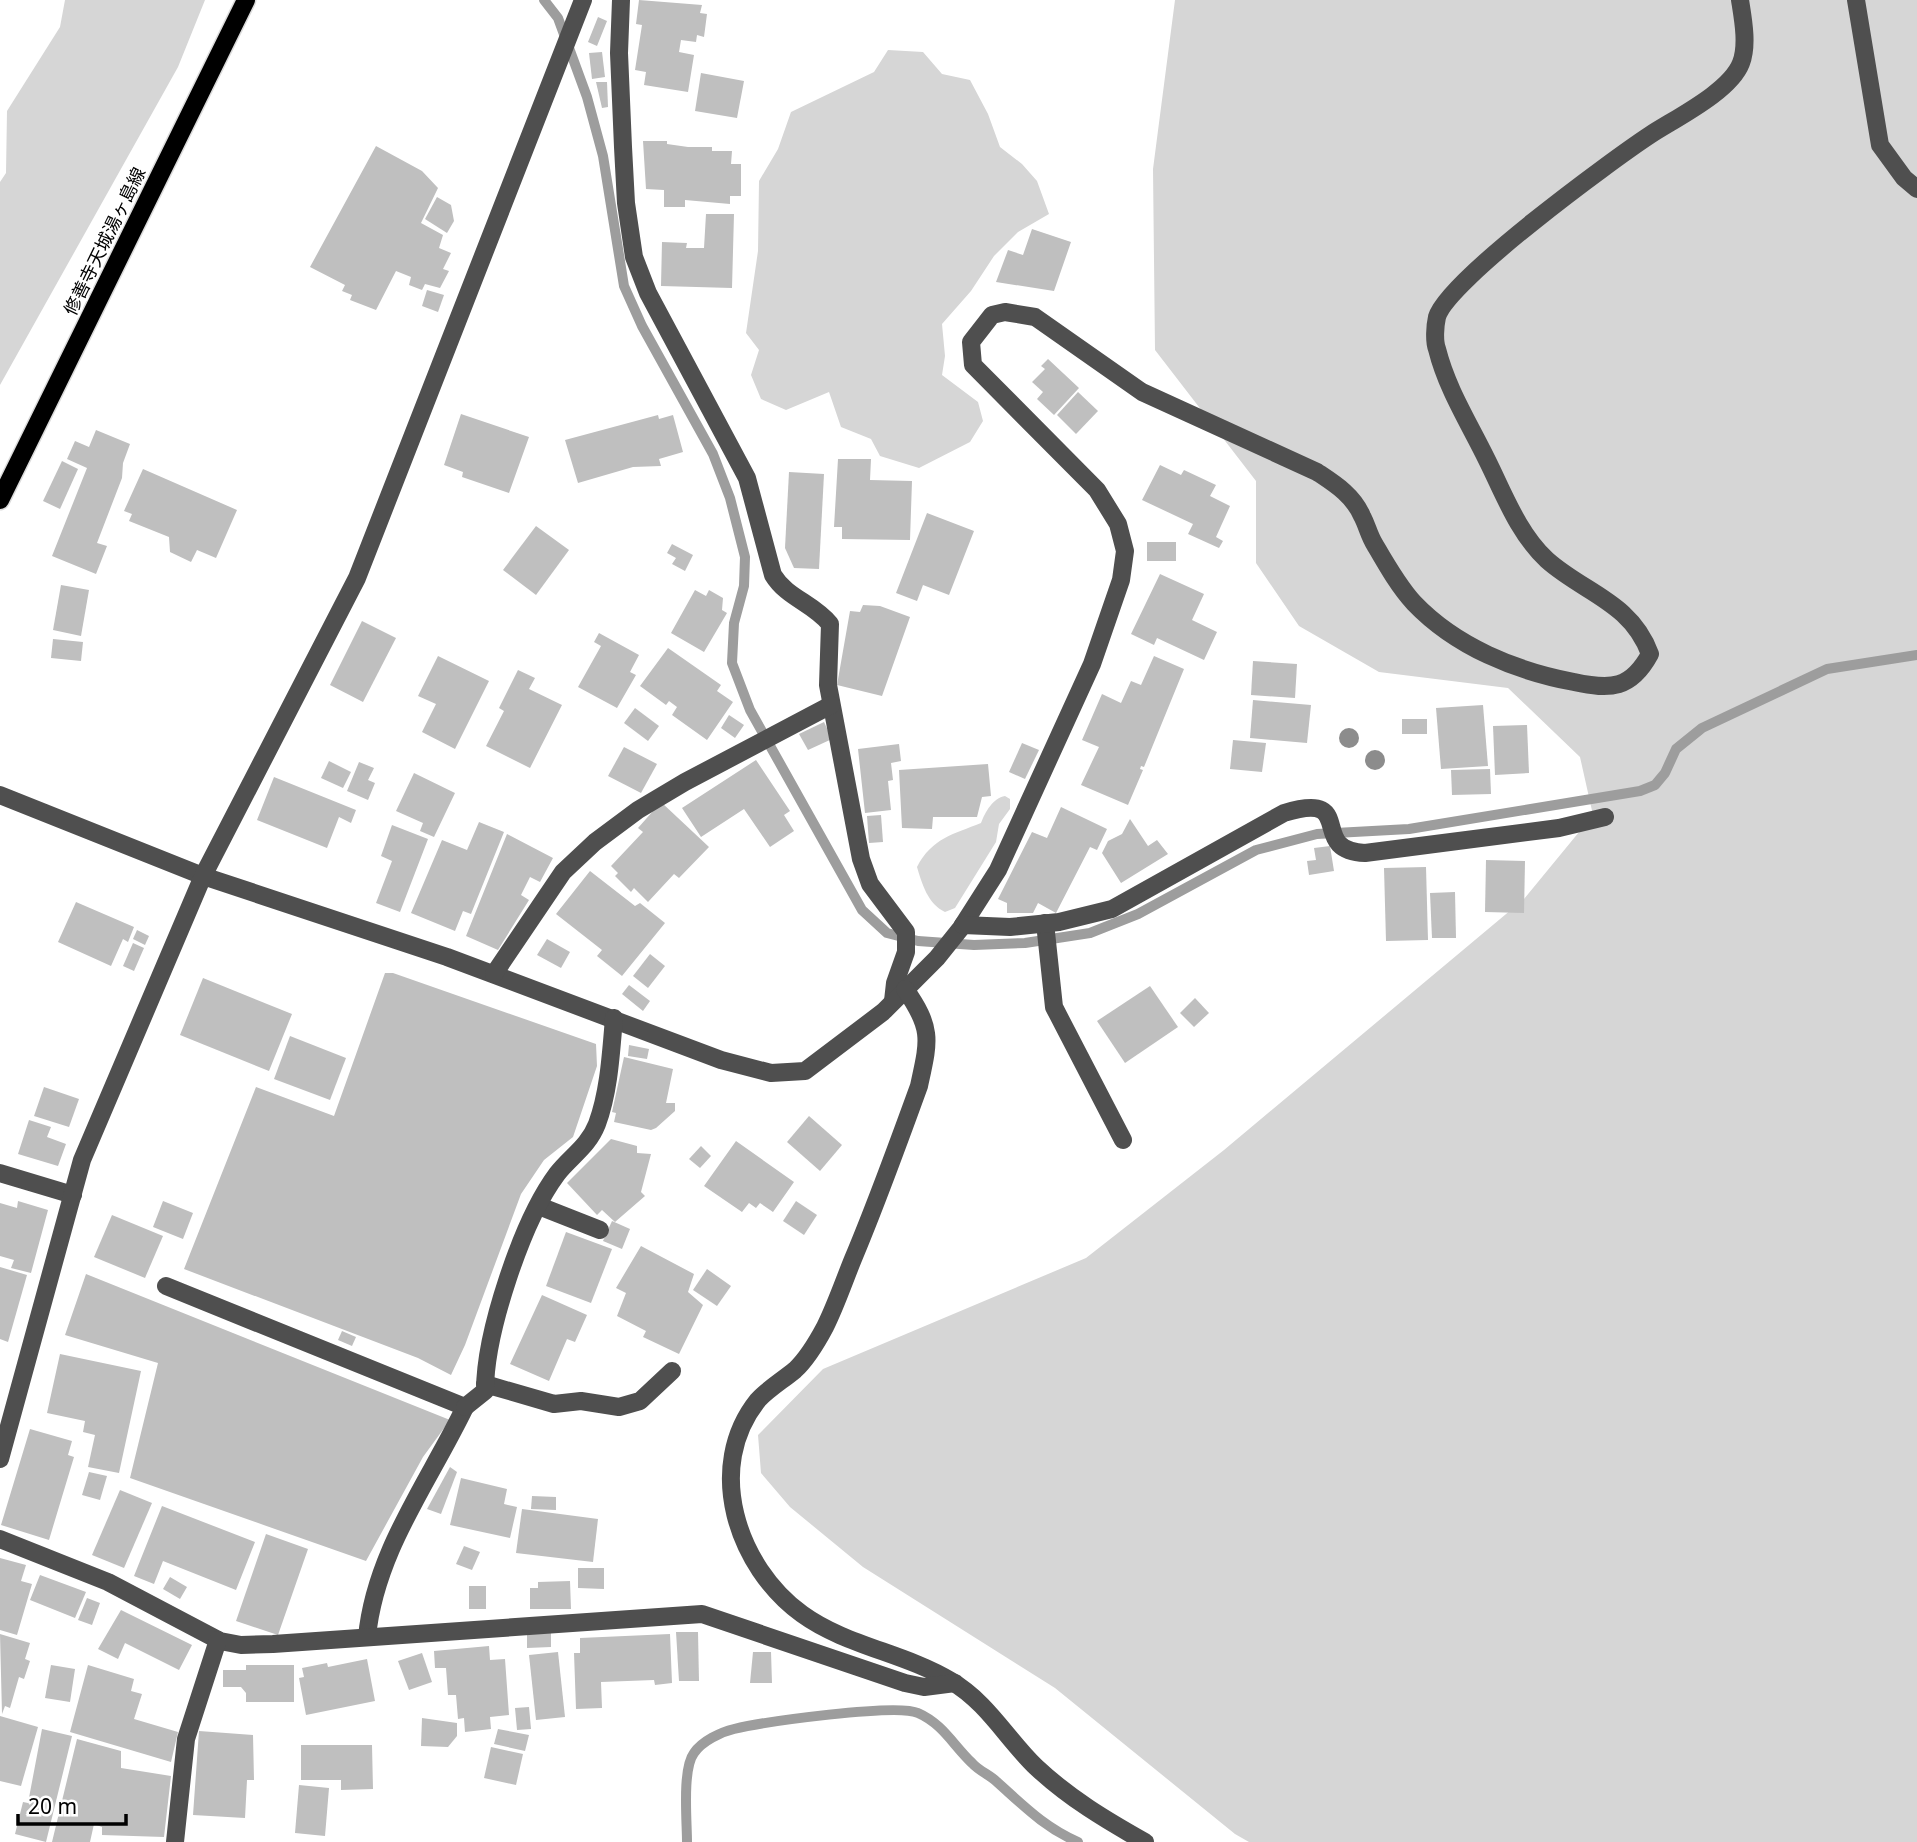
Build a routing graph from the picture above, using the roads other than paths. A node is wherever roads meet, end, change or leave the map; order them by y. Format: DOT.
graph roads {
  1 [pos="246,0"];
  2 [pos="583,0"];
  3 [pos="621,0"];
  4 [pos="1740,0"];
  5 [pos="1856,0"];
  6 [pos="1917,190"];
  7 [pos="0,500"];
  8 [pos="831,705"];
  9 [pos="0,795"];
  10 [pos="1605,817"];
  11 [pos="203,876"];
  12 [pos="1045,925"];
  13 [pos="962,927"];
  14 [pos="494,974"];
  15 [pos="900,995"];
  16 [pos="614,1018"];
  17 [pos="1123,1140"];
  18 [pos="0,1173"];
  19 [pos="73,1195"];
  20 [pos="539,1206"];
  21 [pos="600,1230"];
  22 [pos="166,1286"];
  23 [pos="671,1371"];
  24 [pos="485,1384"];
  25 [pos="465,1407"];
  26 [pos="0,1459"];
  27 [pos="0,1539"];
  28 [pos="367,1637"];
  29 [pos="218,1640"];
  30 [pos="955,1684"];
  31 [pos="174,1842"];
  32 [pos="1144,1842"];
  1 -- 7 [label="main road, 修善寺天城湯ヶ島線"];
  2 -- 11 [label="street"];
  3 -- 8 [label="street"];
  4 -- 13 [label="street"];
  5 -- 6 [label="street"];
  8 -- 14 [label="street"];
  8 -- 15 [label="street"];
  9 -- 11 [label="street"];
  10 -- 12 [label="street"];
  11 -- 14 [label="street"];
  11 -- 19 [label="street"];
  12 -- 13 [label="street"];
  12 -- 17 [label="street"];
  13 -- 15 [label="street"];
  14 -- 16 [label="street"];
  15 -- 16 [label="street"];
  15 -- 30 [label="street"];
  16 -- 20 [label="street"];
  18 -- 19 [label="street"];
  19 -- 26 [label="street"];
  20 -- 21 [label="street"];
  20 -- 24 [label="street"];
  22 -- 25 [label="street"];
  23 -- 24 [label="street"];
  24 -- 25 [label="street"];
  25 -- 28 [label="street"];
  27 -- 29 [label="street"];
  28 -- 29 [label="street"];
  28 -- 30 [label="street"];
  29 -- 31 [label="street"];
  30 -- 32 [label="street"];
}
